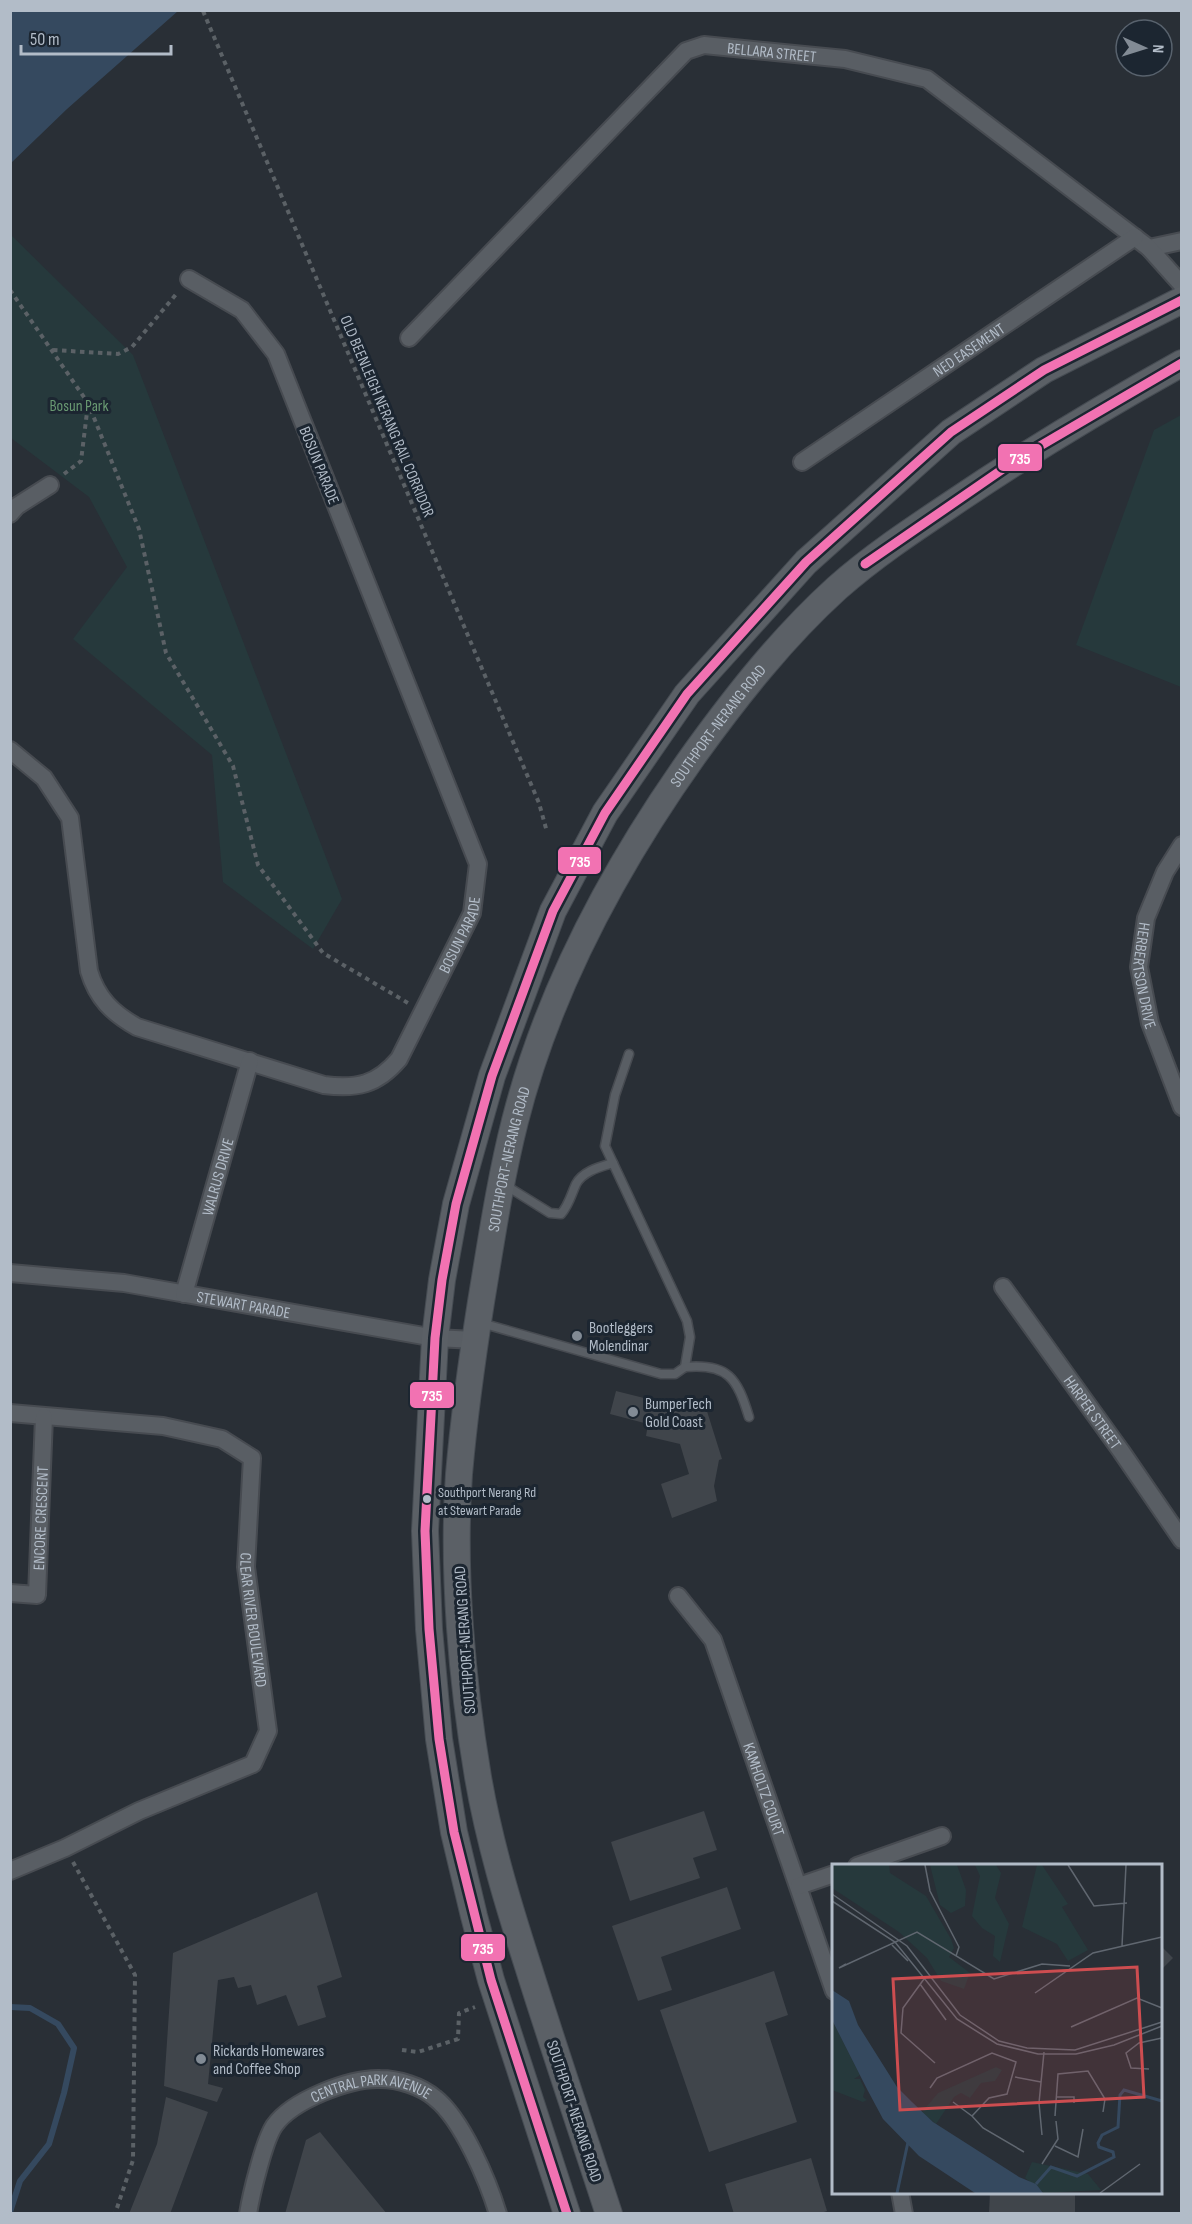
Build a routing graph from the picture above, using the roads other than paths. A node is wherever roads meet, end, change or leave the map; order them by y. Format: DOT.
graph roads {
  1 [pos="1135,237"];
  2 [pos="1182,241"];
  3 [pos="1149,248"];
  4 [pos="189,279"];
  5 [pos="1182,285"];
  6 [pos="1182,300"];
  7 [pos="409,338"];
  8 [pos="1182,363"];
  9 [pos="802,462"];
  10 [pos="50,485"];
  11 [pos="10,514"];
  12 [pos="10,750"];
  13 [pos="1182,845"];
  14 [pos="629,1054"];
  15 [pos="250,1061"];
  16 [pos="1182,1107"];
  17 [pos="613,1163"];
  18 [pos="502,1183"];
  19 [pos="10,1273"];
  20 [pos="1003,1287"];
  21 [pos="184,1294"];
  22 [pos="476,1331"];
  23 [pos="435,1338"];
  24 [pos="685,1366"];
  25 [pos="10,1413"];
  26 [pos="44,1417"];
  27 [pos="749,1417"];
  28 [pos="1182,1540"];
  29 [pos="10,1593"];
  30 [pos="678,1596"];
  31 [pos="942,1836"];
  32 [pos="863,1864"];
  33 [pos="10,1871"];
  34 [pos="832,1875"];
  35 [pos="799,1886"];
  36 [pos="832,1985"];
  37 [pos="900,2194"];
  38 [pos="248,2214"];
  39 [pos="498,2214"];
  40 [pos="567,2214"];
  41 [pos="609,2214"];
  42 [pos="904,2214"];
  1 -- 3 [label="street, BELLARA STREET"];
  1 -- 7 [label="street, BELLARA STREET"];
  1 -- 9 [label="street, NED EASEMENT"];
  2 -- 3 [label="street"];
  3 -- 5 [label="street, BELLARA STREET"];
  4 -- 15 [label="street, BOSUN PARADE"];
  6 -- 23 [label="main road, SOUTHPORT-NERANG ROAD"];
  8 -- 18 [label="main road, SOUTHPORT-NERANG ROAD"];
  10 -- 11 [label="street"];
  12 -- 15 [label="street, BOSUN PARADE"];
  13 -- 16 [label="street, HERBERTSON DRIVE"];
  14 -- 17 [label="lane"];
  15 -- 21 [label="street, WALRUS DRIVE"];
  17 -- 18 [label="lane"];
  17 -- 24 [label="lane"];
  18 -- 22 [label="main road, SOUTHPORT-NERANG ROAD"];
  19 -- 21 [label="street, STEWART PARADE"];
  20 -- 28 [label="street, HARPER STREET"];
  21 -- 23 [label="street, STEWART PARADE"];
  22 -- 23 [label="street, STEWART PARADE"];
  22 -- 24 [label="lane"];
  22 -- 41 [label="main road, SOUTHPORT-NERANG ROAD"];
  23 -- 40 [label="main road, SOUTHPORT-NERANG ROAD"];
  24 -- 27 [label="lane"];
  25 -- 26 [label="street, CLEAR RIVER BOULEVARD"];
  26 -- 29 [label="street, ENCORE CRESCENT"];
  26 -- 33 [label="street, CLEAR RIVER BOULEVARD"];
  30 -- 35 [label="street, KAMHOLTZ COURT"];
  31 -- 32 [label="street"];
  34 -- 35 [label="street"];
  35 -- 36 [label="street, KAMHOLTZ COURT"];
  37 -- 42 [label="street"];
  38 -- 39 [label="street, CENTRAL PARK AVENUE"];
}
